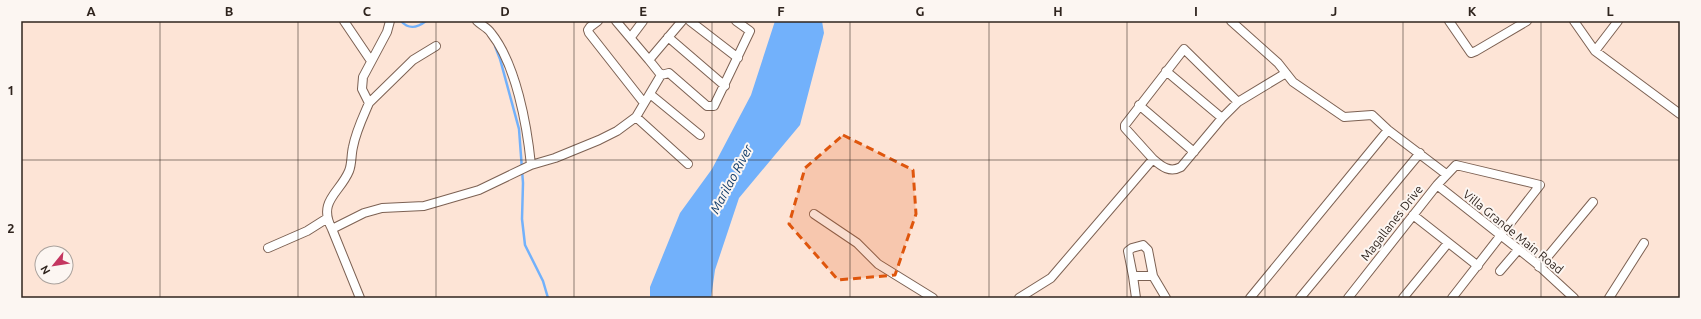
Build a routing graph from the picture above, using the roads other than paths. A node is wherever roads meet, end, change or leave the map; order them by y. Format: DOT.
graph roads {
  1 [pos="344,21"];
  2 [pos="390,21"];
  3 [pos="477,21"];
  4 [pos="598,21"];
  5 [pos="616,21"];
  6 [pos="643,21"];
  7 [pos="682,21"];
  8 [pos="690,21"];
  9 [pos="736,21"];
  10 [pos="1231,21"];
  11 [pos="1449,21"];
  12 [pos="1527,21"];
  13 [pos="1574,21"];
  14 [pos="1618,21"];
  15 [pos="631,37"];
  16 [pos="668,37"];
  17 [pos="436,46"];
  18 [pos="1595,51"];
  19 [pos="738,58"];
  20 [pos="371,60"];
  21 [pos="649,60"];
  22 [pos="1166,71"];
  23 [pos="1286,73"];
  24 [pos="661,75"];
  25 [pos="725,86"];
  26 [pos="650,94"];
  27 [pos="1238,102"];
  28 [pos="369,103"];
  29 [pos="644,103"];
  30 [pos="1139,105"];
  31 [pos="1680,114"];
  32 [pos="636,117"];
  33 [pos="1222,118"];
  34 [pos="1388,130"];
  35 [pos="700,135"];
  36 [pos="1194,152"];
  37 [pos="1420,153"];
  38 [pos="1153,159"];
  39 [pos="688,164"];
  40 [pos="529,166"];
  41 [pos="1446,174"];
  42 [pos="1437,186"];
  43 [pos="1593,202"];
  44 [pos="814,214"];
  45 [pos="1413,216"];
  46 [pos="326,219"];
  47 [pos="332,229"];
  48 [pos="1501,237"];
  49 [pos="1448,243"];
  50 [pos="1644,243"];
  51 [pos="268,248"];
  52 [pos="1518,250"];
  53 [pos="1478,266"];
  54 [pos="1539,266"];
  55 [pos="1500,271"];
  56 [pos="1133,276"];
  57 [pos="1154,276"];
  58 [pos="360,298"];
  59 [pos="933,298"];
  60 [pos="1019,298"];
  61 [pos="1136,298"];
  62 [pos="1166,298"];
  63 [pos="1250,298"];
  64 [pos="1300,298"];
  65 [pos="1348,298"];
  66 [pos="1403,298"];
  67 [pos="1452,298"];
  68 [pos="1574,298"];
  69 [pos="1610,298"];
  1 -- 20 [label="street"];
  2 -- 20 [label="street"];
  3 -- 40 [label="street"];
  4 -- 29 [label="street"];
  5 -- 15 [label="street"];
  6 -- 15 [label="street"];
  7 -- 16 [label="street"];
  8 -- 19 [label="street"];
  9 -- 19 [label="street"];
  10 -- 23 [label="street"];
  11 -- 12 [label="street"];
  13 -- 18 [label="street"];
  14 -- 18 [label="street"];
  15 -- 21 [label="street"];
  16 -- 21 [label="street"];
  16 -- 25 [label="street"];
  17 -- 28 [label="street"];
  18 -- 31 [label="street"];
  19 -- 25 [label="street"];
  20 -- 28 [label="street"];
  21 -- 24 [label="street"];
  22 -- 27 [label="street"];
  22 -- 30 [label="street"];
  22 -- 33 [label="street"];
  23 -- 27 [label="street"];
  23 -- 34 [label="street"];
  24 -- 25 [label="street"];
  24 -- 26 [label="street"];
  26 -- 29 [label="street"];
  26 -- 35 [label="street"];
  27 -- 33 [label="street"];
  28 -- 46 [label="street"];
  29 -- 32 [label="street"];
  30 -- 36 [label="street"];
  30 -- 38 [label="street"];
  32 -- 39 [label="street"];
  32 -- 40 [label="street"];
  33 -- 36 [label="street"];
  34 -- 37 [label="street"];
  34 -- 63 [label="street"];
  36 -- 38 [label="street"];
  37 -- 41 [label="street"];
  37 -- 64 [label="street"];
  38 -- 60 [label="street"];
  40 -- 47 [label="street"];
  41 -- 42 [label="street, Magallanes Drive"];
  41 -- 48 [label="street, Magallanes Drive"];
  42 -- 45 [label="street, Magallanes Drive"];
  42 -- 48 [label="street, Villa Grande Main Road"];
  43 -- 54 [label="street"];
  44 -- 59 [label="street"];
  45 -- 49 [label="street"];
  45 -- 65 [label="street, Magallanes Drive"];
  46 -- 47 [label="street"];
  46 -- 51 [label="street"];
  47 -- 58 [label="street"];
  48 -- 52 [label="street, Villa Grande Main Road"];
  48 -- 53 [label="street"];
  49 -- 53 [label="street"];
  49 -- 66 [label="street"];
  50 -- 69 [label="street"];
  52 -- 54 [label="street, Villa Grande Main Road"];
  52 -- 55 [label="street"];
  53 -- 67 [label="street"];
  54 -- 68 [label="street, Villa Grande Main Road"];
  56 -- 57 [label="street"];
  56 -- 57 [label="street"];
  56 -- 61 [label="street"];
  57 -- 62 [label="street"];
}
